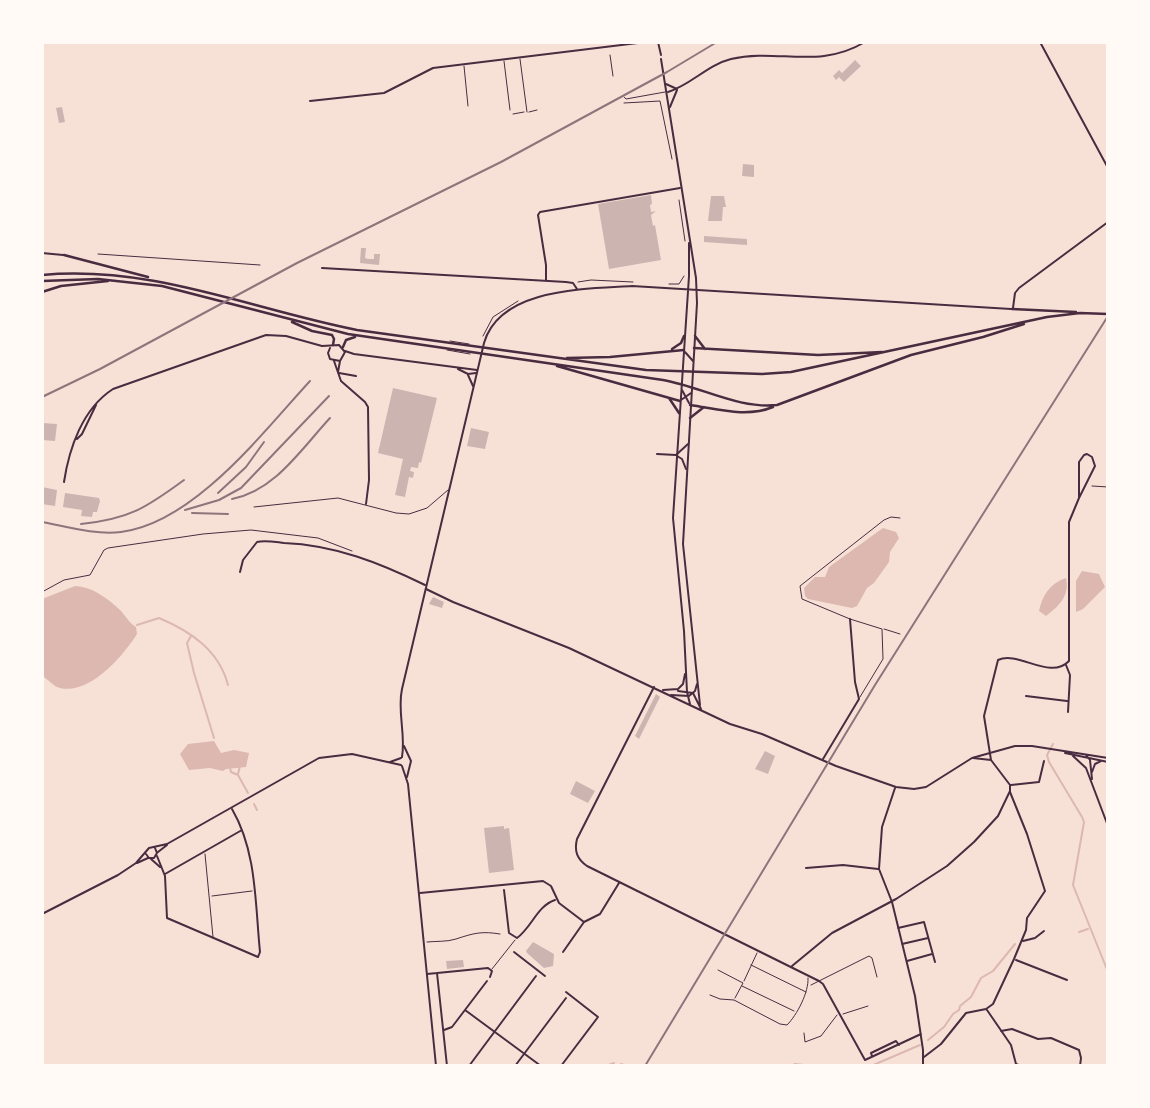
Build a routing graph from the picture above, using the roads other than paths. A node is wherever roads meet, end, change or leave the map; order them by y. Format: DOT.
graph roads {
  1 [pos="646,42"];
  2 [pos="658,42"];
  3 [pos="865,42"];
  4 [pos="1040,42"];
  5 [pos="610,55"];
  6 [pos="520,57"];
  7 [pos="504,59"];
  8 [pos="464,64"];
  9 [pos="613,76"];
  10 [pos="665,83"];
  11 [pos="678,89"];
  12 [pos="667,92"];
  13 [pos="624,97"];
  14 [pos="310,101"];
  15 [pos="468,106"];
  16 [pos="669,109"];
  17 [pos="510,110"];
  18 [pos="537,110"];
  19 [pos="527,112"];
  20 [pos="513,114"];
  21 [pos="1108,168"];
  22 [pos="681,188"];
  23 [pos="1108,222"];
  24 [pos="687,242"];
  25 [pos="42,253"];
  26 [pos="98,254"];
  27 [pos="64,255"];
  28 [pos="260,265"];
  29 [pos="322,268"];
  30 [pos="42,275"];
  31 [pos="151,279"];
  32 [pos="120,280"];
  33 [pos="42,281"];
  34 [pos="546,281"];
  35 [pos="566,282"];
  36 [pos="688,289"];
  37 [pos="577,290"];
  38 [pos="697,290"];
  39 [pos="570,291"];
  40 [pos="42,292"];
  41 [pos="211,296"];
  42 [pos="240,304"];
  43 [pos="1012,309"];
  44 [pos="1080,313"];
  45 [pos="1107,314"];
  46 [pos="289,320"];
  47 [pos="1033,320"];
  48 [pos="684,336"];
  49 [pos="365,337"];
  50 [pos="695,337"];
  51 [pos="316,345"];
  52 [pos="332,346"];
  53 [pos="694,348"];
  54 [pos="344,349"];
  55 [pos="684,349"];
  56 [pos="705,349"];
  57 [pos="669,350"];
  58 [pos="888,352"];
  59 [pos="328,353"];
  60 [pos="354,354"];
  61 [pos="686,354"];
  62 [pos="345,356"];
  63 [pos="556,358"];
  64 [pos="683,359"];
  65 [pos="334,361"];
  66 [pos="340,361"];
  67 [pos="544,362"];
  68 [pos="693,362"];
  69 [pos="457,369"];
  70 [pos="477,372"];
  71 [pos="338,373"];
  72 [pos="468,374"];
  73 [pos="356,376"];
  74 [pos="681,386"];
  75 [pos="473,388"];
  76 [pos="691,392"];
  77 [pos="685,397"];
  78 [pos="669,398"];
  79 [pos="680,399"];
  80 [pos="691,405"];
  81 [pos="777,405"];
  82 [pos="704,407"];
  83 [pos="679,413"];
  84 [pos="690,418"];
  85 [pos="688,443"];
  86 [pos="657,454"];
  87 [pos="676,455"];
  88 [pos="687,469"];
  89 [pos="64,482"];
  90 [pos="449,490"];
  91 [pos="1079,498"];
  92 [pos="438,501"];
  93 [pos="366,504"];
  94 [pos="445,505"];
  95 [pos="254,507"];
  96 [pos="900,518"];
  97 [pos="240,572"];
  98 [pos="426,587"];
  99 [pos="850,620"];
  100 [pos="882,629"];
  101 [pos="900,634"];
  102 [pos="1065,665"];
  103 [pos="685,669"];
  104 [pos="697,683"];
  105 [pos="654,687"];
  106 [pos="659,689"];
  107 [pos="674,691"];
  108 [pos="687,692"];
  109 [pos="693,693"];
  110 [pos="670,695"];
  111 [pos="687,696"];
  112 [pos="1026,696"];
  113 [pos="859,699"];
  114 [pos="1068,701"];
  115 [pos="690,705"];
  116 [pos="700,705"];
  117 [pos="702,710"];
  118 [pos="1068,712"];
  119 [pos="404,745"];
  120 [pos="1060,751"];
  121 [pos="990,752"];
  122 [pos="985,753"];
  123 [pos="1085,754"];
  124 [pos="1073,756"];
  125 [pos="1097,756"];
  126 [pos="409,757"];
  127 [pos="401,758"];
  128 [pos="972,758"];
  129 [pos="986,759"];
  130 [pos="991,759"];
  131 [pos="1089,759"];
  132 [pos="823,760"];
  133 [pos="1108,760"];
  134 [pos="1044,761"];
  135 [pos="1102,761"];
  136 [pos="389,763"];
  137 [pos="402,766"];
  138 [pos="409,766"];
  139 [pos="1086,768"];
  140 [pos="1092,773"];
  141 [pos="407,778"];
  142 [pos="1092,782"];
  143 [pos="1010,785"];
  144 [pos="896,787"];
  145 [pos="1010,792"];
  146 [pos="232,808"];
  147 [pos="1108,826"];
  148 [pos="244,830"];
  149 [pos="167,844"];
  150 [pos="154,848"];
  151 [pos="204,852"];
  152 [pos="146,853"];
  153 [pos="157,854"];
  154 [pos="150,858"];
  155 [pos="136,863"];
  156 [pos="160,868"];
  157 [pos="806,868"];
  158 [pos="879,869"];
  159 [pos="164,875"];
  160 [pos="619,882"];
  161 [pos="504,888"];
  162 [pos="254,891"];
  163 [pos="419,893"];
  164 [pos="209,896"];
  165 [pos="556,900"];
  166 [pos="892,902"];
  167 [pos="42,914"];
  168 [pos="584,922"];
  169 [pos="897,928"];
  170 [pos="1044,931"];
  171 [pos="505,933"];
  172 [pos="509,933"];
  173 [pos="500,934"];
  174 [pos="213,937"];
  175 [pos="516,938"];
  176 [pos="929,938"];
  177 [pos="1021,941"];
  178 [pos="427,942"];
  179 [pos="901,944"];
  180 [pos="508,948"];
  181 [pos="563,951"];
  182 [pos="758,951"];
  183 [pos="514,952"];
  184 [pos="933,953"];
  185 [pos="1014,960"];
  186 [pos="906,961"];
  187 [pos="935,962"];
  188 [pos="751,965"];
  189 [pos="791,967"];
  190 [pos="492,969"];
  191 [pos="718,970"];
  192 [pos="437,973"];
  193 [pos="426,974"];
  194 [pos="538,974"];
  195 [pos="808,975"];
  196 [pos="545,976"];
  197 [pos="490,977"];
  198 [pos="877,977"];
  199 [pos="1067,980"];
  200 [pos="487,981"];
  201 [pos="819,981"];
  202 [pos="742,984"];
  203 [pos="809,986"];
  204 [pos="806,992"];
  205 [pos="710,995"];
  206 [pos="734,1000"];
  207 [pos="868,1006"];
  208 [pos="986,1009"];
  209 [pos="465,1010"];
  210 [pos="796,1012"];
  211 [pos="841,1014"];
  212 [pos="443,1030"];
  213 [pos="1001,1031"];
  214 [pos="495,1032"];
  215 [pos="804,1033"];
  216 [pos="921,1034"];
  217 [pos="524,1054"];
  218 [pos="924,1057"];
  219 [pos="436,1066"];
  220 [pos="446,1066"];
  221 [pos="469,1066"];
  222 [pos="515,1066"];
  223 [pos="541,1066"];
  224 [pos="561,1066"];
  225 [pos="923,1066"];
  226 [pos="1021,1066"];
  227 [pos="1080,1066"];
  1 -- 6 [label="street"];
  2 -- 10 [label="street"];
  3 -- 11 [label="street"];
  4 -- 21 [label="street"];
  5 -- 9 [label="street"];
  6 -- 7 [label="street"];
  6 -- 19 [label="street"];
  7 -- 8 [label="street"];
  7 -- 17 [label="street"];
  8 -- 14 [label="street"];
  8 -- 15 [label="street"];
  10 -- 11 [label="street"];
  10 -- 12 [label="street"];
  11 -- 12 [label="street"];
  11 -- 16 [label="street"];
  12 -- 13 [label="street"];
  12 -- 16 [label="street"];
  16 -- 22 [label="street"];
  18 -- 19 [label="street"];
  19 -- 20 [label="street"];
  22 -- 24 [label="street"];
  22 -- 34 [label="street"];
  23 -- 43 [label="street"];
  24 -- 36 [label="street"];
  24 -- 38 [label="street"];
  25 -- 27 [label="street"];
  26 -- 28 [label="street"];
  27 -- 31 [label="main road"];
  29 -- 34 [label="street"];
  30 -- 31 [label="main road"];
  31 -- 41 [label="main road"];
  32 -- 33 [label="main road"];
  32 -- 40 [label="main road"];
  32 -- 41 [label="main road"];
  34 -- 35 [label="street"];
  35 -- 37 [label="street"];
  35 -- 39 [label="street"];
  36 -- 37 [label="street"];
  36 -- 38 [label="street"];
  36 -- 48 [label="street"];
  37 -- 39 [label="street"];
  38 -- 43 [label="street"];
  38 -- 50 [label="street"];
  39 -- 70 [label="street"];
  41 -- 42 [label="main road"];
  41 -- 42 [label="main road"];
  42 -- 46 [label="main road"];
  42 -- 63 [label="main road"];
  43 -- 44 [label="main road"];
  44 -- 45 [label="main road"];
  44 -- 47 [label="main road"];
  46 -- 49 [label="main road"];
  46 -- 52 [label="main road"];
  47 -- 58 [label="main road"];
  47 -- 81 [label="main road"];
  48 -- 55 [label="street"];
  48 -- 57 [label="main road"];
  49 -- 54 [label="main road"];
  49 -- 67 [label="main road"];
  50 -- 53 [label="street"];
  50 -- 56 [label="main road"];
  51 -- 52 [label="street"];
  51 -- 59 [label="street"];
  51 -- 89 [label="street"];
  52 -- 54 [label="street"];
  52 -- 59 [label="street"];
  53 -- 55 [label="street"];
  53 -- 56 [label="main road"];
  53 -- 61 [label="street"];
  53 -- 68 [label="street"];
  54 -- 60 [label="street"];
  54 -- 62 [label="street"];
  55 -- 57 [label="main road"];
  55 -- 61 [label="street"];
  55 -- 64 [label="street"];
  56 -- 58 [label="main road"];
  57 -- 63 [label="main road"];
  58 -- 63 [label="main road"];
  59 -- 65 [label="street"];
  60 -- 62 [label="street"];
  60 -- 69 [label="street"];
  61 -- 64 [label="street"];
  61 -- 68 [label="street"];
  62 -- 66 [label="street"];
  64 -- 74 [label="street"];
  65 -- 66 [label="street"];
  65 -- 71 [label="street"];
  66 -- 71 [label="street"];
  67 -- 78 [label="main road"];
  67 -- 81 [label="main road"];
  68 -- 76 [label="street"];
  69 -- 70 [label="street"];
  69 -- 72 [label="street"];
  70 -- 72 [label="street"];
  70 -- 75 [label="street"];
  71 -- 73 [label="street"];
  71 -- 93 [label="street"];
  72 -- 75 [label="street"];
  74 -- 77 [label="street"];
  74 -- 79 [label="street"];
  75 -- 90 [label="street"];
  76 -- 77 [label="street"];
  76 -- 80 [label="street"];
  77 -- 79 [label="street"];
  77 -- 80 [label="street"];
  78 -- 79 [label="main road"];
  78 -- 83 [label="main road"];
  79 -- 80 [label="street"];
  79 -- 83 [label="street"];
  80 -- 82 [label="main road"];
  80 -- 84 [label="street"];
  81 -- 82 [label="main road"];
  82 -- 84 [label="main road"];
  83 -- 87 [label="street"];
  84 -- 85 [label="street"];
  85 -- 87 [label="street"];
  85 -- 88 [label="street"];
  86 -- 87 [label="street"];
  87 -- 88 [label="street"];
  87 -- 103 [label="street"];
  88 -- 104 [label="street"];
  90 -- 92 [label="street"];
  90 -- 94 [label="street"];
  91 -- 91 [label="street"];
  91 -- 102 [label="street"];
  92 -- 93 [label="street"];
  92 -- 94 [label="street"];
  93 -- 95 [label="street"];
  94 -- 98 [label="street"];
  96 -- 99 [label="street"];
  97 -- 98 [label="street"];
  98 -- 105 [label="street"];
  98 -- 119 [label="street"];
  99 -- 100 [label="street"];
  99 -- 113 [label="street"];
  100 -- 101 [label="street"];
  100 -- 113 [label="street"];
  102 -- 114 [label="street"];
  102 -- 121 [label="street"];
  103 -- 107 [label="street"];
  103 -- 108 [label="street"];
  104 -- 109 [label="street"];
  104 -- 116 [label="street"];
  105 -- 106 [label="street"];
  105 -- 160 [label="street"];
  106 -- 107 [label="street"];
  106 -- 110 [label="street"];
  107 -- 108 [label="street"];
  108 -- 109 [label="street"];
  108 -- 111 [label="street"];
  109 -- 111 [label="street"];
  109 -- 116 [label="street"];
  110 -- 111 [label="street"];
  110 -- 115 [label="street"];
  111 -- 115 [label="street"];
  112 -- 114 [label="street"];
  113 -- 132 [label="street"];
  114 -- 118 [label="street"];
  115 -- 117 [label="street"];
  116 -- 117 [label="street"];
  117 -- 132 [label="street"];
  119 -- 126 [label="street"];
  119 -- 127 [label="street"];
  120 -- 121 [label="street"];
  120 -- 123 [label="street"];
  120 -- 124 [label="street"];
  121 -- 122 [label="street"];
  121 -- 130 [label="street"];
  122 -- 128 [label="street"];
  122 -- 129 [label="street"];
  122 -- 130 [label="street"];
  123 -- 125 [label="street"];
  123 -- 131 [label="street"];
  124 -- 131 [label="street"];
  124 -- 139 [label="street"];
  125 -- 131 [label="street"];
  125 -- 133 [label="street"];
  126 -- 127 [label="street"];
  126 -- 138 [label="street"];
  127 -- 136 [label="street"];
  127 -- 137 [label="street"];
  128 -- 129 [label="street"];
  128 -- 144 [label="street"];
  129 -- 130 [label="street"];
  130 -- 143 [label="street"];
  131 -- 135 [label="street"];
  131 -- 139 [label="street"];
  131 -- 140 [label="street"];
  132 -- 144 [label="street"];
  133 -- 135 [label="street"];
  134 -- 143 [label="street"];
  135 -- 140 [label="street"];
  136 -- 137 [label="street"];
  136 -- 146 [label="street"];
  137 -- 138 [label="street"];
  137 -- 141 [label="street"];
  138 -- 141 [label="street"];
  139 -- 142 [label="street"];
  140 -- 142 [label="street"];
  141 -- 163 [label="street"];
  142 -- 147 [label="street"];
  143 -- 145 [label="street"];
  144 -- 158 [label="street"];
  145 -- 166 [label="street"];
  145 -- 177 [label="street"];
  146 -- 148 [label="street"];
  146 -- 149 [label="street"];
  148 -- 151 [label="street"];
  148 -- 162 [label="street"];
  149 -- 150 [label="street"];
  149 -- 153 [label="street"];
  150 -- 152 [label="street"];
  150 -- 153 [label="street"];
  151 -- 159 [label="street"];
  151 -- 164 [label="street"];
  152 -- 154 [label="street"];
  152 -- 155 [label="street"];
  153 -- 154 [label="street"];
  153 -- 156 [label="street"];
  154 -- 155 [label="street"];
  154 -- 156 [label="street"];
  155 -- 167 [label="street"];
  156 -- 159 [label="street"];
  157 -- 158 [label="street"];
  158 -- 166 [label="street"];
  159 -- 174 [label="street"];
  160 -- 168 [label="street"];
  160 -- 182 [label="street"];
  161 -- 163 [label="street"];
  161 -- 165 [label="street"];
  161 -- 172 [label="street"];
  162 -- 164 [label="street"];
  162 -- 174 [label="street"];
  163 -- 193 [label="street"];
  164 -- 174 [label="street"];
  165 -- 168 [label="street"];
  165 -- 175 [label="street"];
  166 -- 169 [label="street"];
  166 -- 189 [label="street"];
  168 -- 181 [label="street"];
  169 -- 176 [label="street"];
  169 -- 179 [label="street"];
  170 -- 177 [label="street"];
  171 -- 172 [label="street"];
  172 -- 175 [label="street"];
  173 -- 178 [label="street"];
  175 -- 180 [label="street"];
  176 -- 179 [label="street"];
  176 -- 184 [label="street"];
  177 -- 185 [label="street"];
  179 -- 186 [label="street"];
  180 -- 183 [label="street"];
  180 -- 190 [label="street"];
  182 -- 188 [label="street"];
  182 -- 189 [label="street"];
  183 -- 194 [label="street"];
  184 -- 186 [label="street"];
  184 -- 187 [label="street"];
  185 -- 199 [label="street"];
  185 -- 208 [label="street"];
  186 -- 216 [label="street"];
  188 -- 202 [label="street"];
  188 -- 204 [label="street"];
  189 -- 195 [label="street"];
  190 -- 192 [label="street"];
  190 -- 197 [label="street"];
  191 -- 202 [label="street"];
  192 -- 193 [label="street"];
  192 -- 212 [label="street"];
  193 -- 219 [label="street"];
  194 -- 196 [label="street"];
  194 -- 214 [label="street"];
  195 -- 201 [label="street"];
  195 -- 203 [label="street"];
  198 -- 201 [label="street"];
  200 -- 209 [label="street"];
  201 -- 203 [label="street"];
  201 -- 211 [label="street"];
  202 -- 206 [label="street"];
  202 -- 210 [label="street"];
  203 -- 204 [label="street"];
  204 -- 210 [label="street"];
  205 -- 206 [label="street"];
  206 -- 210 [label="street"];
  207 -- 211 [label="street"];
  208 -- 213 [label="street"];
  208 -- 218 [label="street"];
  209 -- 212 [label="street"];
  209 -- 214 [label="street"];
  211 -- 215 [label="street"];
  211 -- 216 [label="street"];
  212 -- 220 [label="street"];
  213 -- 226 [label="street"];
  213 -- 227 [label="street"];
  214 -- 217 [label="street"];
  214 -- 221 [label="street"];
  216 -- 218 [label="street"];
  217 -- 222 [label="street"];
  217 -- 223 [label="street"];
  217 -- 224 [label="street"];
  218 -- 225 [label="street"];
}
